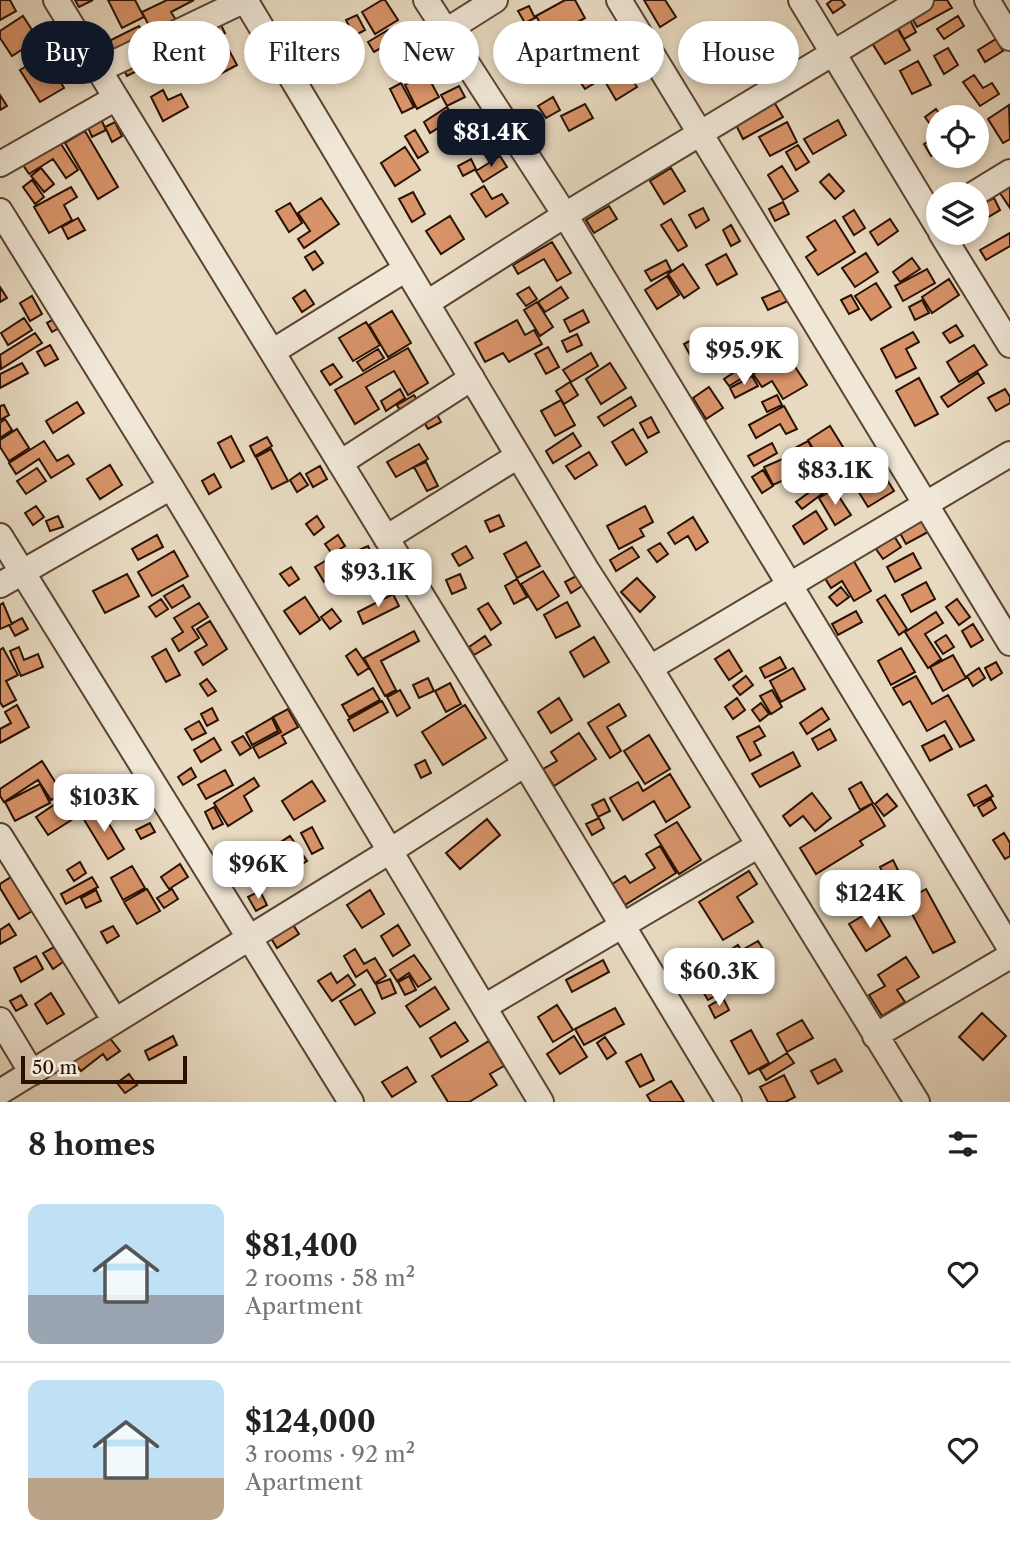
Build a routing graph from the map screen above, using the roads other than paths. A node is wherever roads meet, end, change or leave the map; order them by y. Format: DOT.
graph roads {
  1 [pos="56,0"];
  2 [pos="245,0"];
  3 [pos="426,0"];
  4 [pos="495,0"];
  5 [pos="619,0"];
  6 [pos="801,0"];
  7 [pos="920,0"];
  8 [pos="987,0"];
  9 [pos="69,21"];
  10 [pos="440,21"];
  11 [pos="462,21"];
  12 [pos="1010,38"];
  13 [pos="832,54"];
  14 [pos="114,63"];
  15 [pos="479,82"];
  16 [pos="108,84"];
  17 [pos="116,98"];
  18 [pos="701,133"];
  19 [pos="0,164"];
  20 [pos="1010,172"];
  21 [pos="989,185"];
  22 [pos="926,205"];
  23 [pos="1,215"];
  24 [pos="565,215"];
  25 [pos="950,245"];
  26 [pos="406,269"];
  27 [pos="427,303"];
  28 [pos="1010,345"];
  29 [pos="272,352"];
  30 [pos="472,378"];
  31 [pos="1010,454"];
  32 [pos="518,456"];
  33 [pos="340,463"];
  34 [pos="171,487"];
  35 [pos="926,504"];
  36 [pos="0,536"];
  37 [pos="386,538"];
  38 [pos="22,572"];
  39 [pos="0,585"];
  40 [pos="790,585"];
  41 [pos="1010,643"];
  42 [pos="650,668"];
  43 [pos="525,764"];
  44 [pos="0,836"];
  45 [pos="759,845"];
  46 [pos="390,851"];
  47 [pos="622,926"];
  48 [pos="251,937"];
  49 [pos="1010,948"];
  50 [pos="1010,956"];
  51 [pos="484,1007"];
  52 [pos="0,1020"];
  53 [pos="115,1021"];
  54 [pos="875,1036"];
  55 [pos="32,1073"];
  56 [pos="0,1092"];
  57 [pos="351,1102"];
  58 [pos="541,1102"];
  59 [pos="729,1102"];
  60 [pos="917,1102"];
  1 -- 9 [label="street"];
  2 -- 14 [label="street"];
  2 -- 26 [label="street"];
  3 -- 10 [label="street"];
  4 -- 11 [label="street"];
  5 -- 18 [label="street"];
  6 -- 13 [label="street"];
  7 -- 13 [label="street"];
  8 -- 12 [label="street"];
  13 -- 18 [label="street"];
  13 -- 22 [label="street"];
  15 -- 24 [label="street"];
  16 -- 17 [label="street"];
  17 -- 19 [label="street"];
  17 -- 29 [label="street"];
  18 -- 24 [label="street"];
  18 -- 35 [label="street"];
  20 -- 21 [label="street"];
  23 -- 34 [label="street"];
  24 -- 27 [label="street"];
  24 -- 40 [label="street"];
  25 -- 28 [label="street"];
  26 -- 27 [label="street"];
  26 -- 29 [label="street"];
  27 -- 30 [label="street"];
  29 -- 33 [label="street"];
  30 -- 32 [label="street"];
  30 -- 33 [label="street"];
  31 -- 35 [label="street"];
  32 -- 37 [label="street"];
  32 -- 42 [label="street"];
  33 -- 37 [label="street"];
  34 -- 38 [label="street"];
  34 -- 46 [label="street"];
  35 -- 40 [label="street"];
  35 -- 41 [label="street"];
  36 -- 38 [label="street"];
  37 -- 43 [label="street"];
  38 -- 39 [label="street"];
  38 -- 48 [label="street"];
  40 -- 42 [label="street"];
  40 -- 49 [label="street"];
  42 -- 45 [label="street"];
  43 -- 46 [label="street"];
  43 -- 47 [label="street"];
  44 -- 53 [label="street"];
  45 -- 47 [label="street"];
  45 -- 54 [label="street"];
  46 -- 48 [label="street"];
  46 -- 51 [label="street"];
  47 -- 51 [label="street"];
  47 -- 59 [label="street"];
  48 -- 53 [label="street"];
  48 -- 57 [label="street"];
  50 -- 54 [label="street"];
  51 -- 58 [label="street"];
  52 -- 55 [label="street"];
  53 -- 55 [label="street"];
  54 -- 60 [label="street"];
  55 -- 56 [label="street"];
}
